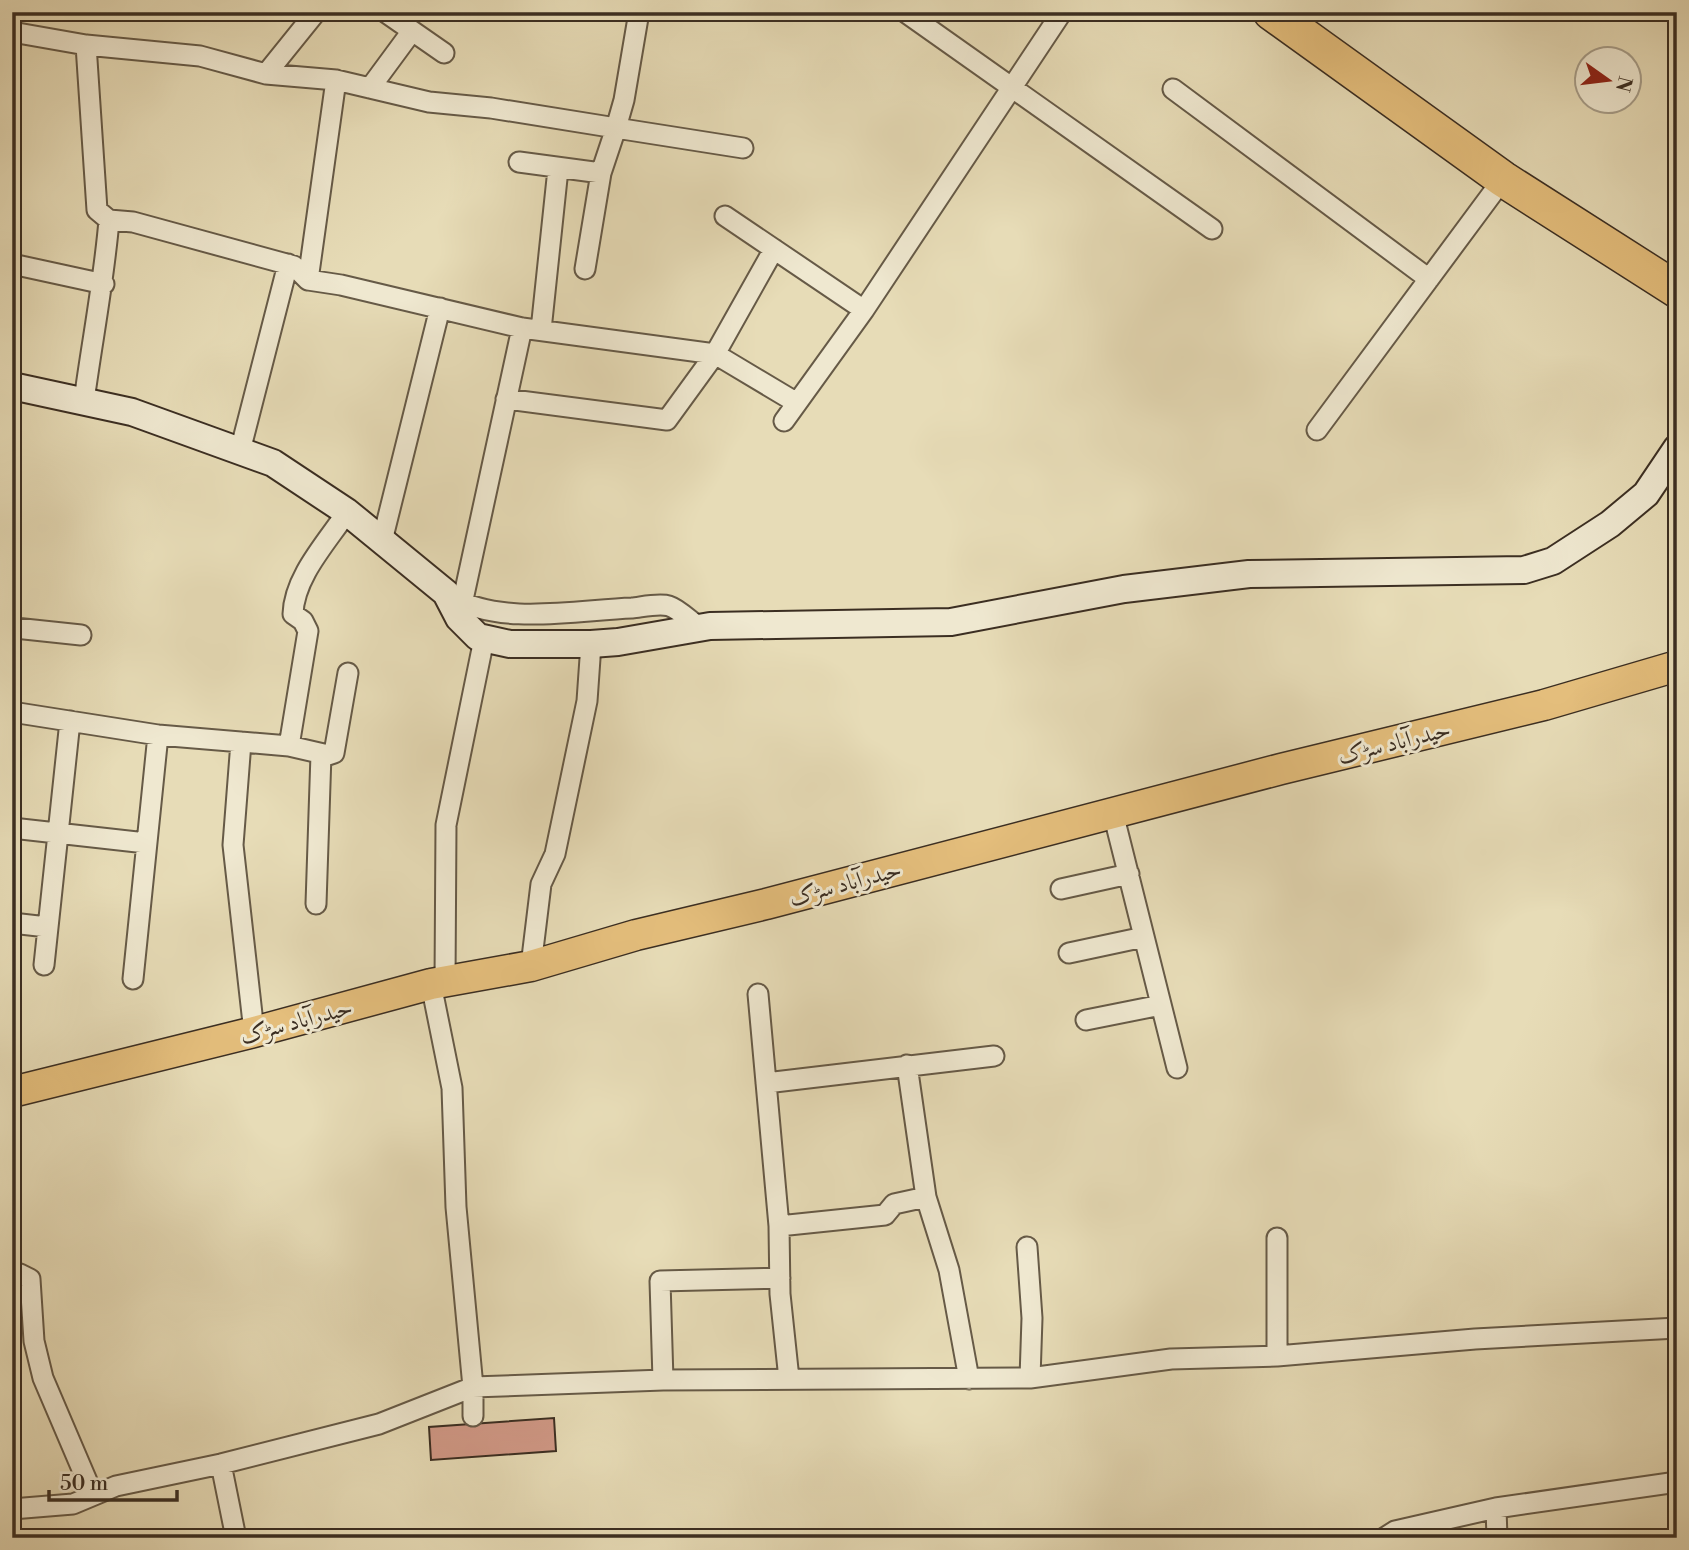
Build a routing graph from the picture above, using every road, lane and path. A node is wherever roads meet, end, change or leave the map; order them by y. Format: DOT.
graph roads {
  1 [pos="316,12"];
  2 [pos="385,12"];
  3 [pos="639,12"];
  4 [pos="905,12"];
  5 [pos="1062,12"];
  6 [pos="1271,12"];
  7 [pos="411,30"];
  8 [pos="12,32"];
  9 [pos="86,45"];
  10 [pos="444,53"];
  11 [pos="266,74"];
  12 [pos="336,80"];
  13 [pos="370,88"];
  14 [pos="1011,88"];
  15 [pos="1173,89"];
  16 [pos="616,128"];
  17 [pos="743,149"];
  18 [pos="519,162"];
  19 [pos="558,169"];
  20 [pos="601,173"];
  21 [pos="1503,179"];
  22 [pos="725,216"];
  23 [pos="109,220"];
  24 [pos="1212,229"];
  25 [pos="774,249"];
  26 [pos="12,264"];
  27 [pos="288,264"];
  28 [pos="584,269"];
  29 [pos="1429,279"];
  30 [pos="309,280"];
  31 [pos="103,284"];
  32 [pos="1677,290"];
  33 [pos="440,308"];
  34 [pos="864,310"];
  35 [pos="531,329"];
  36 [pos="715,354"];
  37 [pos="12,386"];
  38 [pos="506,399"];
  39 [pos="83,401"];
  40 [pos="797,403"];
  41 [pos="784,421"];
  42 [pos="1317,430"];
  43 [pos="1677,448"];
  44 [pos="240,451"];
  45 [pos="347,512"];
  46 [pos="382,541"];
  47 [pos="456,605"];
  48 [pos="12,623"];
  49 [pos="700,628"];
  50 [pos="81,635"];
  51 [pos="484,639"];
  52 [pos="591,644"];
  53 [pos="1677,666"];
  54 [pos="348,673"];
  55 [pos="12,712"];
  56 [pos="70,721"];
  57 [pos="158,735"];
  58 [pos="241,742"];
  59 [pos="289,746"];
  60 [pos="321,754"];
  61 [pos="1113,813"];
  62 [pos="12,828"];
  63 [pos="57,833"];
  64 [pos="146,843"];
  65 [pos="1129,874"];
  66 [pos="1061,889"];
  67 [pos="316,904"];
  68 [pos="12,923"];
  69 [pos="47,927"];
  70 [pos="1144,937"];
  71 [pos="1069,953"];
  72 [pos="44,965"];
  73 [pos="531,966"];
  74 [pos="133,979"];
  75 [pos="438,982"];
  76 [pos="758,994"];
  77 [pos="1161,1005"];
  78 [pos="1086,1020"];
  79 [pos="254,1032"];
  80 [pos="994,1056"];
  81 [pos="907,1065"];
  82 [pos="1177,1068"];
  83 [pos="766,1083"];
  84 [pos="12,1092"];
  85 [pos="926,1197"];
  86 [pos="779,1226"];
  87 [pos="1278,1238"];
  88 [pos="1027,1247"];
  89 [pos="12,1275"];
  90 [pos="780,1278"];
  91 [pos="1677,1328"];
  92 [pos="1278,1356"];
  93 [pos="1030,1378"];
  94 [pos="969,1379"];
  95 [pos="663,1380"];
  96 [pos="789,1380"];
  97 [pos="473,1387"];
  98 [pos="473,1416"];
  99 [pos="221,1464"];
  100 [pos="1677,1482"];
  101 [pos="93,1495"];
  102 [pos="1496,1508"];
  103 [pos="12,1509"];
  104 [pos="236,1538"];
  105 [pos="1384,1538"];
  106 [pos="1497,1538"];
  1 -- 11 [label="street"];
  2 -- 7 [label="street"];
  3 -- 16 [label="street"];
  4 -- 14 [label="street"];
  5 -- 14 [label="street"];
  6 -- 21 [label="highway"];
  7 -- 10 [label="street"];
  7 -- 13 [label="street"];
  8 -- 9 [label="street"];
  9 -- 11 [label="street"];
  9 -- 23 [label="street"];
  11 -- 12 [label="street"];
  12 -- 13 [label="street"];
  12 -- 30 [label="street"];
  13 -- 16 [label="street"];
  14 -- 24 [label="street"];
  14 -- 34 [label="street"];
  15 -- 29 [label="street"];
  16 -- 17 [label="street"];
  16 -- 20 [label="street"];
  18 -- 19 [label="street"];
  19 -- 20 [label="street"];
  19 -- 35 [label="street"];
  20 -- 28 [label="street"];
  21 -- 29 [label="street"];
  21 -- 32 [label="highway"];
  22 -- 25 [label="street"];
  23 -- 27 [label="street"];
  23 -- 31 [label="street"];
  25 -- 34 [label="street"];
  25 -- 36 [label="street"];
  26 -- 31 [label="street"];
  27 -- 30 [label="street"];
  27 -- 44 [label="street"];
  29 -- 42 [label="street"];
  30 -- 33 [label="street"];
  31 -- 39 [label="street"];
  33 -- 35 [label="street"];
  33 -- 46 [label="street"];
  34 -- 40 [label="street"];
  35 -- 36 [label="street"];
  35 -- 38 [label="street"];
  36 -- 38 [label="street"];
  36 -- 40 [label="street"];
  37 -- 39 [label="street"];
  38 -- 47 [label="street"];
  39 -- 44 [label="street"];
  40 -- 41 [label="street"];
  43 -- 49 [label="street"];
  44 -- 45 [label="street"];
  45 -- 46 [label="street"];
  45 -- 59 [label="street"];
  46 -- 47 [label="street"];
  47 -- 49 [label="street"];
  47 -- 51 [label="street"];
  48 -- 50 [label="street"];
  49 -- 52 [label="street"];
  51 -- 52 [label="street"];
  51 -- 75 [label="street"];
  52 -- 73 [label="street"];
  53 -- 61 [label="main road, حیدرآباد سڑک"];
  54 -- 60 [label="street"];
  55 -- 56 [label="street"];
  56 -- 57 [label="street"];
  56 -- 63 [label="street"];
  57 -- 58 [label="street"];
  57 -- 64 [label="street"];
  58 -- 59 [label="street"];
  58 -- 79 [label="street"];
  59 -- 60 [label="street"];
  60 -- 67 [label="street"];
  61 -- 65 [label="street"];
  61 -- 73 [label="main road, حیدرآباد سڑک"];
  62 -- 63 [label="street"];
  63 -- 64 [label="street"];
  63 -- 69 [label="street"];
  64 -- 74 [label="street"];
  65 -- 66 [label="street"];
  65 -- 70 [label="street"];
  68 -- 69 [label="street"];
  69 -- 72 [label="street"];
  70 -- 71 [label="street"];
  70 -- 77 [label="street"];
  73 -- 75 [label="main road, حیدرآباد سڑک"];
  75 -- 79 [label="main road, حیدرآباد سڑک"];
  75 -- 97 [label="street"];
  76 -- 83 [label="street"];
  77 -- 78 [label="street"];
  77 -- 82 [label="street"];
  79 -- 84 [label="main road, حیدرآباد سڑک"];
  80 -- 81 [label="street"];
  81 -- 83 [label="street"];
  81 -- 85 [label="street"];
  83 -- 86 [label="street"];
  85 -- 86 [label="street"];
  85 -- 94 [label="street"];
  86 -- 90 [label="street"];
  87 -- 92 [label="street"];
  88 -- 93 [label="street"];
  89 -- 101 [label="street"];
  90 -- 95 [label="street"];
  90 -- 96 [label="street"];
  91 -- 92 [label="street"];
  92 -- 93 [label="street"];
  93 -- 94 [label="street"];
  94 -- 96 [label="street"];
  95 -- 96 [label="street"];
  95 -- 97 [label="street"];
  97 -- 98 [label="street"];
  97 -- 99 [label="street"];
  99 -- 101 [label="street"];
  99 -- 104 [label="street"];
  100 -- 102 [label="street"];
  101 -- 103 [label="street"];
  102 -- 105 [label="street"];
  102 -- 106 [label="street"];
}
